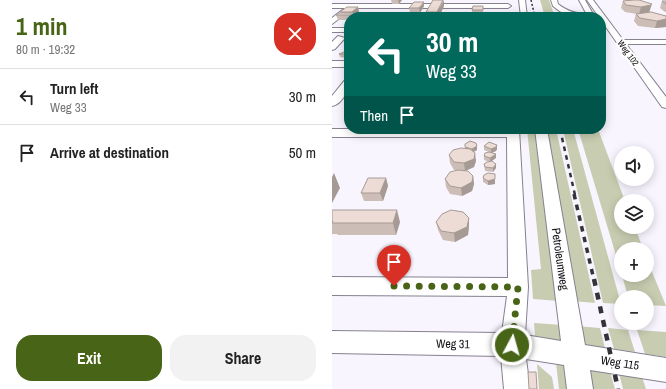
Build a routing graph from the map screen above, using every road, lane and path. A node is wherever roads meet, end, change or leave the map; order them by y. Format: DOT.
graph roads {
  1 [pos="413,0"];
  2 [pos="522,0"];
  3 [pos="554,1"];
  4 [pos="587,4"];
  5 [pos="332,6"];
  6 [pos="351,6"];
  7 [pos="508,6"];
  8 [pos="406,9"];
  9 [pos="523,12"];
  10 [pos="562,12"];
  11 [pos="594,12"];
  12 [pos="332,22"];
  13 [pos="606,27"];
  14 [pos="332,30"];
  15 [pos="344,30"];
  16 [pos="341,38"];
  17 [pos="619,42"];
  18 [pos="666,42"];
  19 [pos="332,46"];
  20 [pos="332,64"];
  21 [pos="344,64"];
  22 [pos="344,88"];
  23 [pos="332,103"];
  24 [pos="666,105"];
  25 [pos="332,133"];
  26 [pos="344,133"];
  27 [pos="513,134"];
  28 [pos="541,134"];
  29 [pos="332,286"];
  30 [pos="518,287"];
  31 [pos="332,342"];
  32 [pos="512,345"];
  33 [pos="574,355"];
  34 [pos="666,370"];
  35 [pos="517,389"];
  36 [pos="580,389"];
  1 -- 8 [label="street"];
  2 -- 9 [label="street"];
  3 -- 4 [label="street"];
  3 -- 10 [label="street"];
  4 -- 11 [label="street, Weg 102"];
  5 -- 6 [label="street"];
  6 -- 8 [label="street"];
  6 -- 12 [label="street"];
  7 -- 8 [label="street"];
  13 -- 17 [label="street, Weg 102"];
  14 -- 15 [label="street"];
  16 -- 19 [label="street"];
  17 -- 18 [label="street"];
  17 -- 24 [label="street, Weg 102"];
  20 -- 21 [label="street"];
  22 -- 23 [label="street"];
  25 -- 26 [label="street"];
  27 -- 30 [label="street"];
  28 -- 33 [label="street, Petroleumweg"];
  29 -- 30 [label="street"];
  30 -- 32 [label="street"];
  31 -- 32 [label="street, Weg 31"];
  32 -- 33 [label="street, Weg 31"];
  32 -- 35 [label="street"];
  33 -- 34 [label="street, Weg 115"];
  33 -- 36 [label="street, Petroleumweg"];
}
